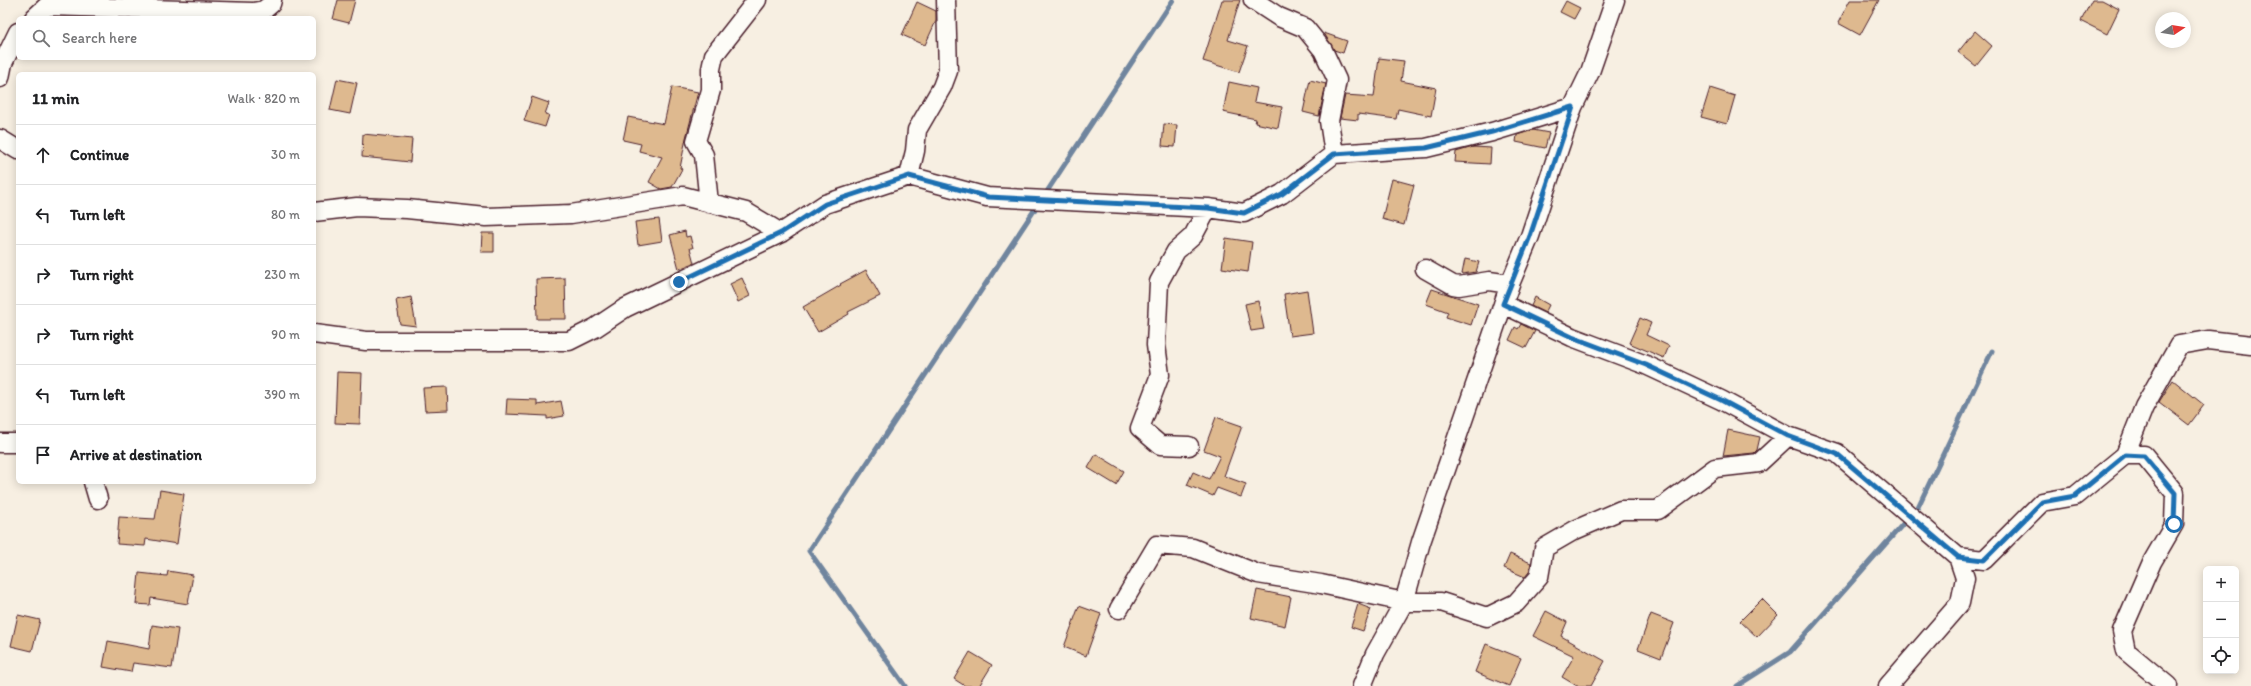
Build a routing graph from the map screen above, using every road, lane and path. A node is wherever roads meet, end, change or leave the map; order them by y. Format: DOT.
graph roads {
  1 [pos="272,0"];
  2 [pos="757,0"];
  3 [pos="946,0"];
  4 [pos="1253,0"];
  5 [pos="1615,0"];
  6 [pos="36,16"];
  7 [pos="16,36"];
  8 [pos="0,78"];
  9 [pos="1573,107"];
  10 [pos="0,139"];
  11 [pos="16,149"];
  12 [pos="1334,154"];
  13 [pos="909,176"];
  14 [pos="709,203"];
  15 [pos="1208,208"];
  16 [pos="316,212"];
  17 [pos="781,233"];
  18 [pos="1425,269"];
  19 [pos="1510,284"];
  20 [pos="1503,304"];
  21 [pos="316,334"];
  22 [pos="2251,345"];
  23 [pos="1788,436"];
  24 [pos="0,443"];
  25 [pos="16,443"];
  26 [pos="1189,446"];
  27 [pos="2125,455"];
  28 [pos="94,484"];
  29 [pos="98,499"];
  30 [pos="1958,557"];
  31 [pos="1404,602"];
  32 [pos="1119,609"];
  33 [pos="1362,686"];
  34 [pos="1888,686"];
  35 [pos="2168,686"];
  1 -- 6 [label="street"];
  2 -- 14 [label="street"];
  3 -- 13 [label="street"];
  4 -- 12 [label="street"];
  5 -- 9 [label="street"];
  7 -- 8 [label="street"];
  9 -- 12 [label="street"];
  9 -- 19 [label="street"];
  10 -- 11 [label="street"];
  12 -- 15 [label="street"];
  13 -- 15 [label="street"];
  13 -- 17 [label="street"];
  14 -- 16 [label="street"];
  14 -- 17 [label="street"];
  15 -- 26 [label="street"];
  17 -- 21 [label="street"];
  18 -- 19 [label="street"];
  19 -- 20 [label="street"];
  20 -- 23 [label="street"];
  20 -- 31 [label="street"];
  22 -- 27 [label="street"];
  23 -- 30 [label="street"];
  23 -- 31 [label="street"];
  24 -- 25 [label="street"];
  27 -- 30 [label="street"];
  27 -- 35 [label="street"];
  28 -- 29 [label="street"];
  30 -- 34 [label="street"];
  31 -- 32 [label="street"];
  31 -- 33 [label="street"];
}
